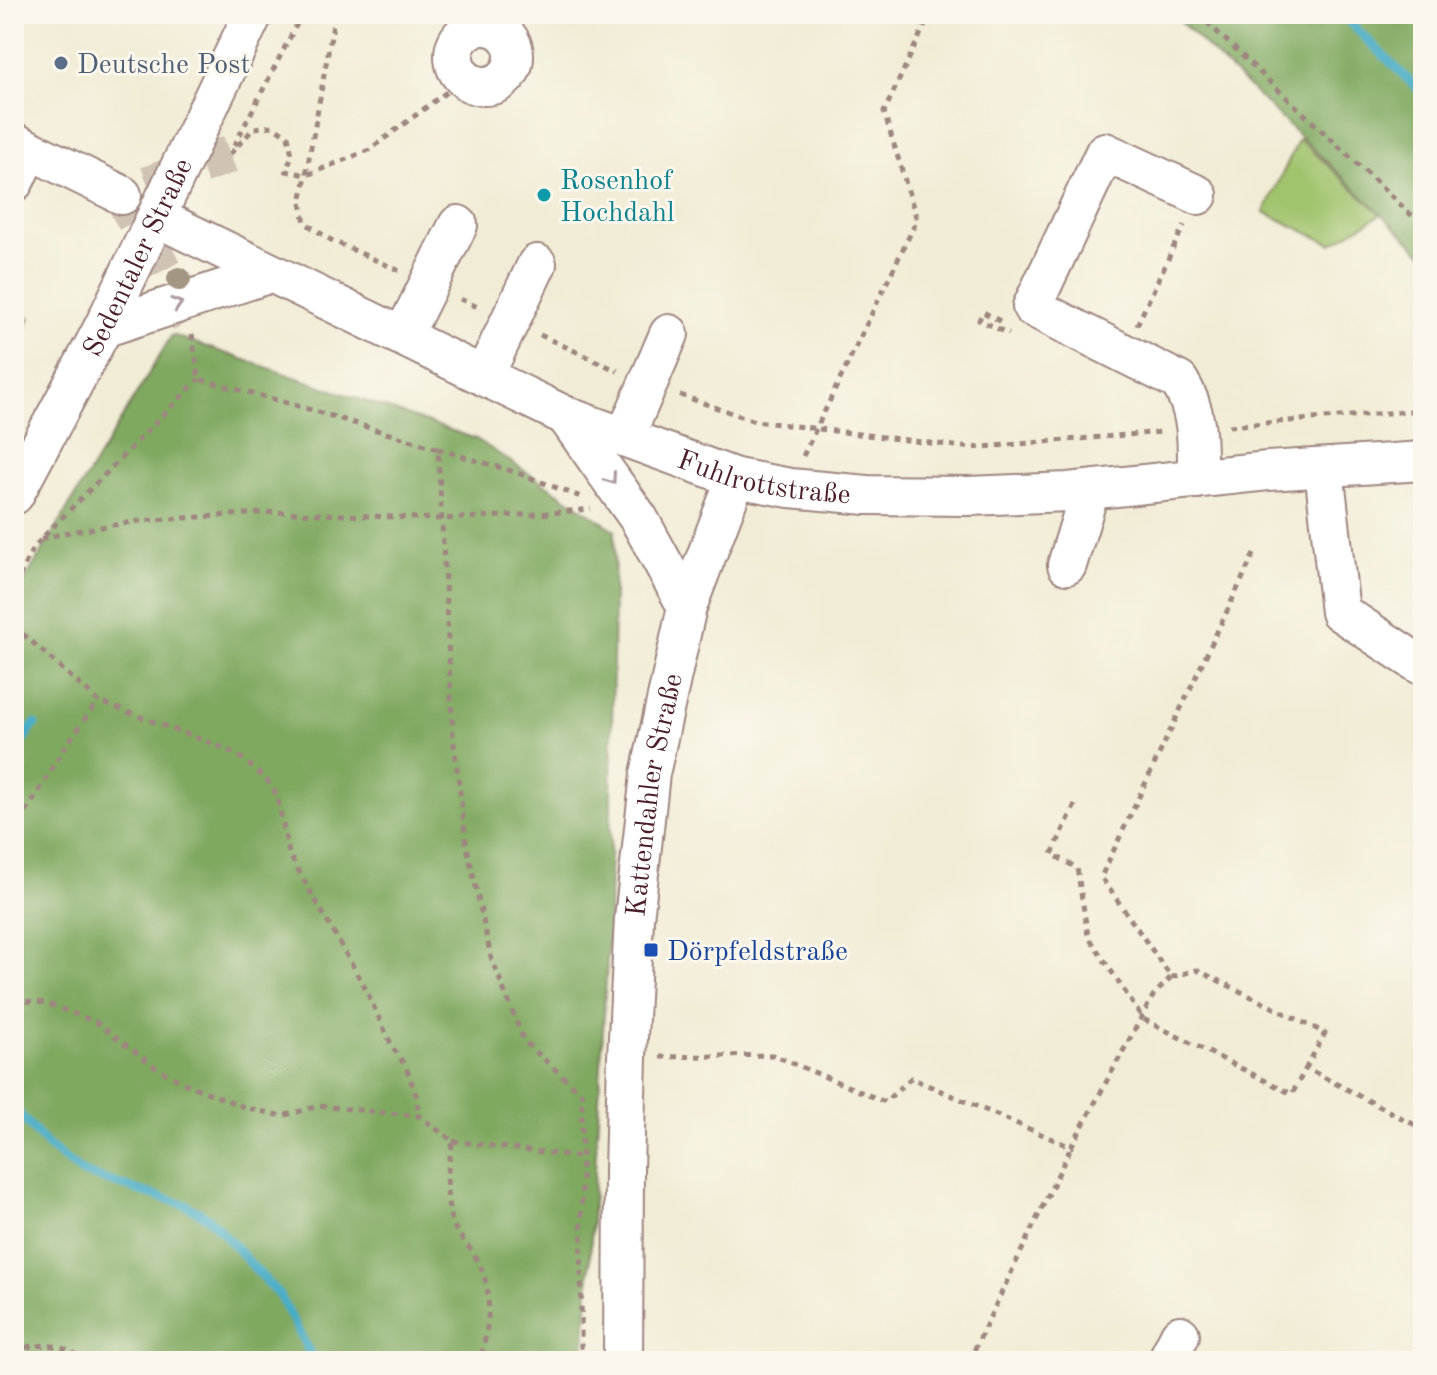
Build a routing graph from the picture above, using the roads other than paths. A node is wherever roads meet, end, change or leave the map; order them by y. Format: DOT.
graph roads {
  1 [pos="253,14"];
  2 [pos="459,23"];
  3 [pos="19,158"];
  4 [pos="122,195"];
  5 [pos="1198,195"];
  6 [pos="158,218"];
  7 [pos="458,225"];
  8 [pos="537,264"];
  9 [pos="271,273"];
  10 [pos="103,328"];
  11 [pos="669,334"];
  12 [pos="403,336"];
  13 [pos="484,376"];
  14 [pos="566,416"];
  15 [pos="625,437"];
  16 [pos="1423,461"];
  17 [pos="1324,469"];
  18 [pos="736,478"];
  19 [pos="1197,479"];
  20 [pos="1090,490"];
  21 [pos="14,495"];
  22 [pos="1067,565"];
  23 [pos="687,607"];
  24 [pos="1419,664"];
  25 [pos="623,1361"];
  1 -- 6 [label="street, Sedentaler Straße"];
  2 -- 2 [label="street"];
  3 -- 4 [label="street"];
  5 -- 19 [label="street"];
  6 -- 9 [label="street, Fuhlrottstraße"];
  6 -- 10 [label="street, Sedentaler Straße"];
  7 -- 12 [label="street"];
  8 -- 13 [label="street"];
  10 -- 9 [label="street, one-way"];
  9 -- 12 [label="street, Fuhlrottstraße"];
  10 -- 21 [label="street, Sedentaler Straße"];
  11 -- 15 [label="street"];
  12 -- 13 [label="street, Fuhlrottstraße"];
  13 -- 14 [label="street, Fuhlrottstraße"];
  14 -- 15 [label="street, Fuhlrottstraße"];
  14 -- 23 [label="street, one-way"];
  15 -- 18 [label="street, Fuhlrottstraße"];
  16 -- 17 [label="street, Fuhlrottstraße"];
  17 -- 19 [label="street, Fuhlrottstraße"];
  17 -- 24 [label="street"];
  18 -- 20 [label="street, Fuhlrottstraße"];
  18 -- 23 [label="street, Kattendahler Straße"];
  19 -- 20 [label="street, Fuhlrottstraße"];
  20 -- 22 [label="street"];
  23 -- 25 [label="street, Kattendahler Straße"];
}
